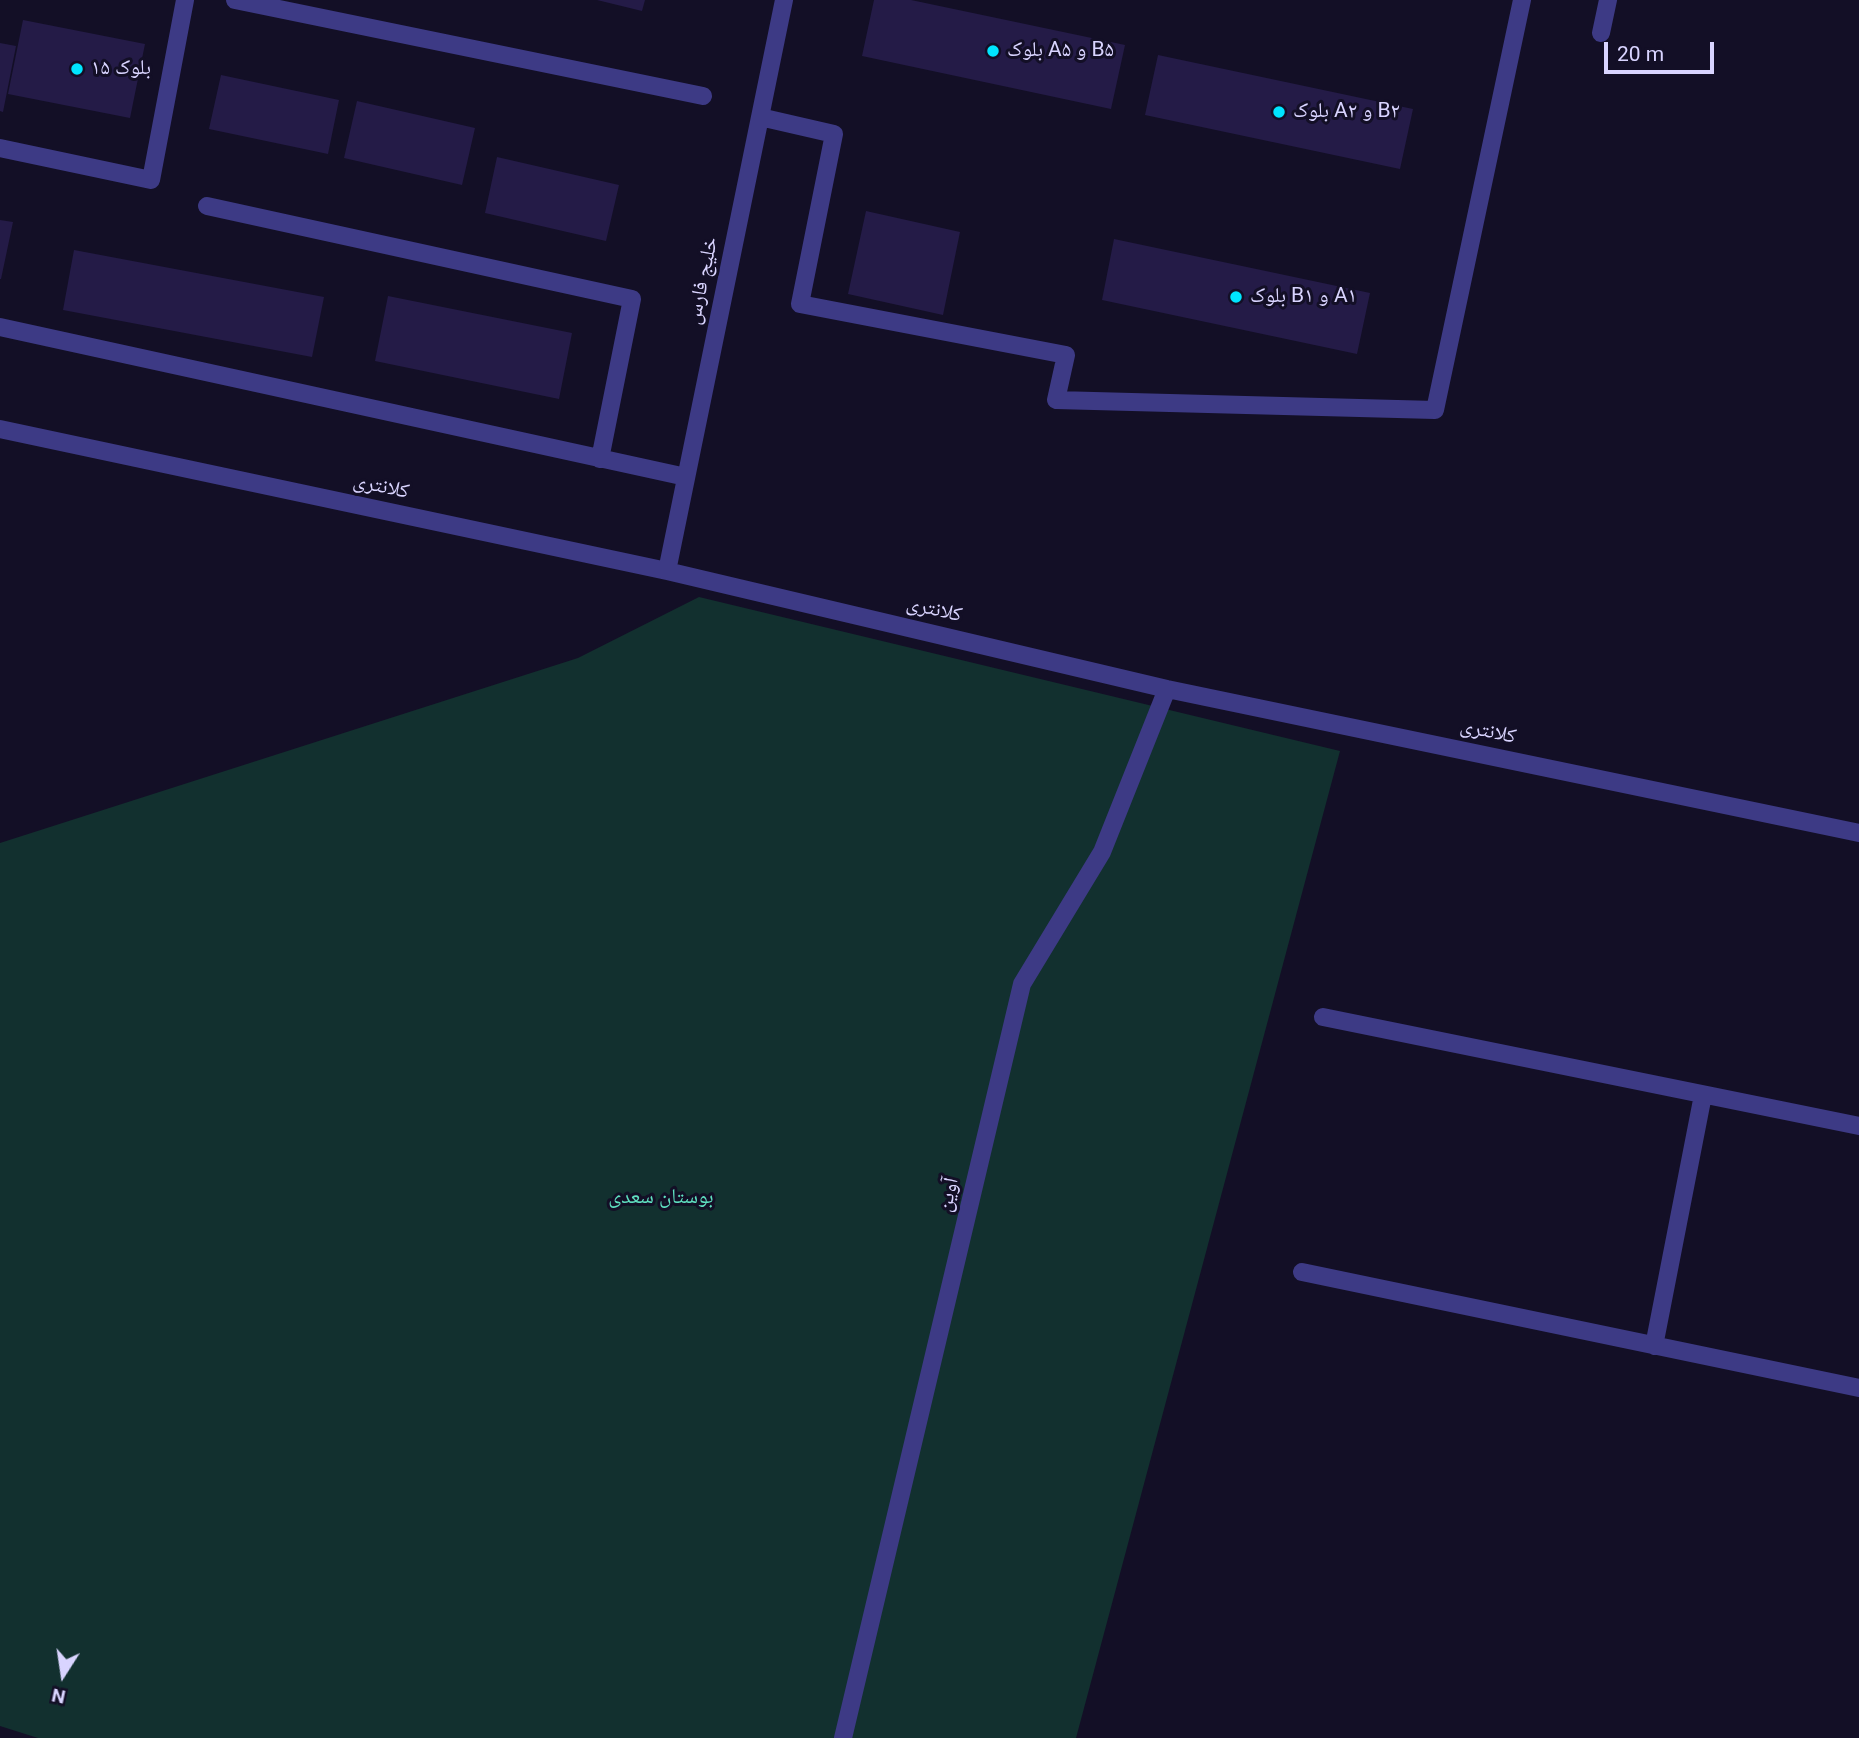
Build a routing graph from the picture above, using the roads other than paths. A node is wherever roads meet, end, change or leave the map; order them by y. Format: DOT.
graph roads {
  1 [pos="185,0"];
  2 [pos="235,0"];
  3 [pos="784,0"];
  4 [pos="1522,0"];
  5 [pos="1608,0"];
  6 [pos="1601,33"];
  7 [pos="703,96"];
  8 [pos="761,117"];
  9 [pos="0,148"];
  10 [pos="207,206"];
  11 [pos="0,327"];
  12 [pos="0,429"];
  13 [pos="600,458"];
  14 [pos="686,477"];
  15 [pos="667,571"];
  16 [pos="1167,688"];
  17 [pos="1859,833"];
  18 [pos="1324,1017"];
  19 [pos="1703,1095"];
  20 [pos="1859,1126"];
  21 [pos="1302,1272"];
  22 [pos="1654,1346"];
  23 [pos="1859,1388"];
  24 [pos="843,1738"];
  1 -- 9 [label="street"];
  2 -- 7 [label="street"];
  3 -- 8 [label="street, خلیج فارس"];
  4 -- 8 [label="street"];
  5 -- 6 [label="street"];
  8 -- 14 [label="street, خلیج فارس"];
  10 -- 13 [label="street"];
  11 -- 13 [label="street"];
  12 -- 15 [label="street, کلانتری"];
  13 -- 14 [label="street"];
  14 -- 15 [label="street, خلیج فارس"];
  15 -- 16 [label="street, کلانتری"];
  16 -- 17 [label="street, کلانتری"];
  16 -- 24 [label="street, آوین"];
  18 -- 19 [label="street"];
  19 -- 20 [label="street"];
  19 -- 22 [label="street"];
  21 -- 22 [label="street"];
  22 -- 23 [label="street"];
}
